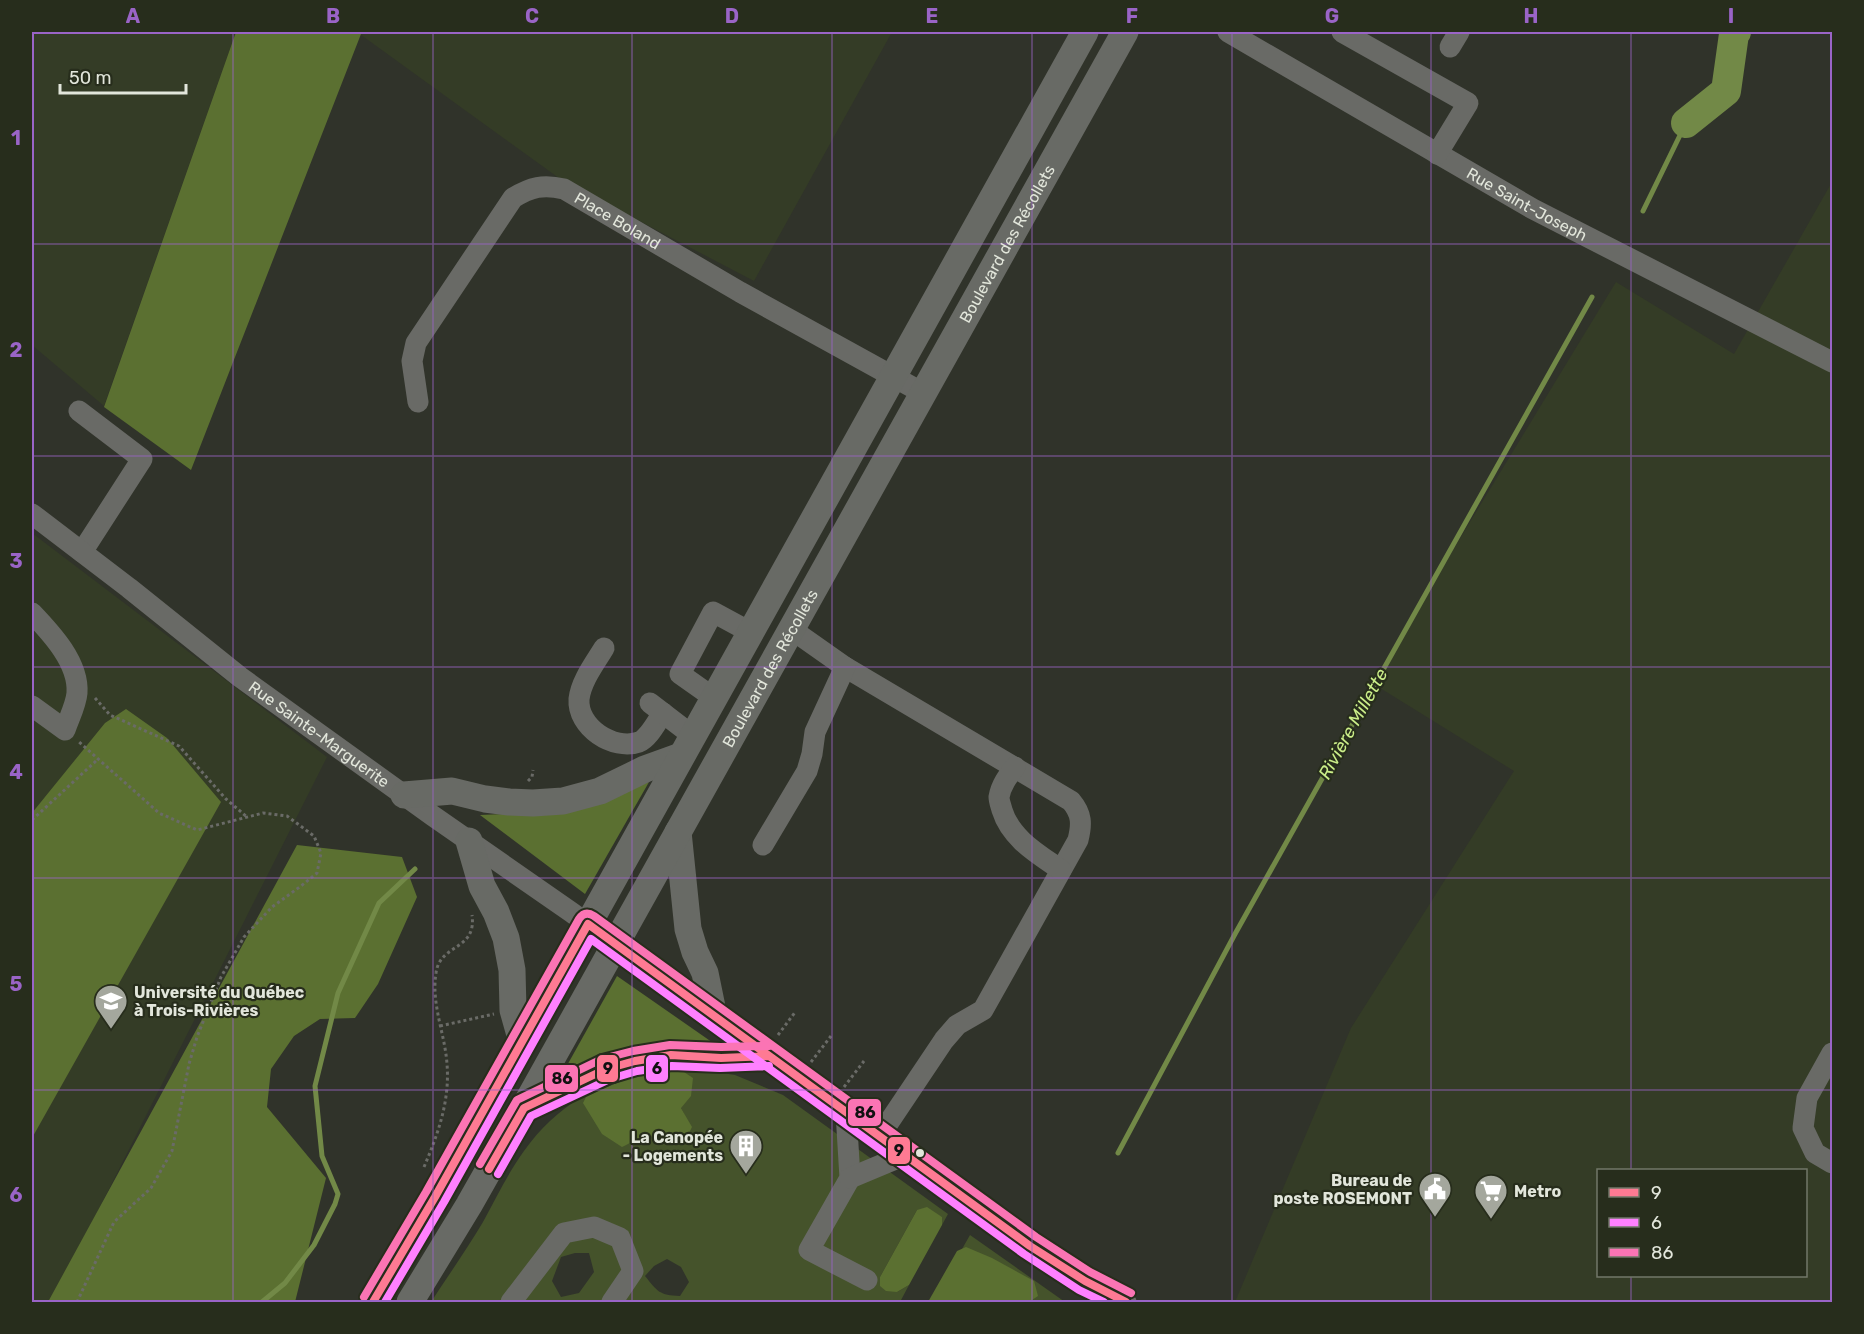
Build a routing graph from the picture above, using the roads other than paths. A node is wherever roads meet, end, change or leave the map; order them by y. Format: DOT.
graph roads {
  1 [pos="1085,32"];
  2 [pos="1125,32"];
  3 [pos="1228,32"];
  4 [pos="1342,32"];
  5 [pos="1437,154"];
  6 [pos="1833,362"];
  7 [pos="893,376"];
  8 [pos="923,393"];
  9 [pos="418,402"];
  10 [pos="78,411"];
  11 [pos="32,514"];
  12 [pos="81,552"];
  13 [pos="32,613"];
  14 [pos="791,629"];
  15 [pos="750,632"];
  16 [pos="604,648"];
  17 [pos="846,667"];
  18 [pos="714,698"];
  19 [pos="32,706"];
  20 [pos="687,746"];
  21 [pos="1014,767"];
  22 [pos="404,795"];
  23 [pos="678,832"];
  24 [pos="469,841"];
  25 [pos="763,845"];
  26 [pos="1061,870"];
  27 [pos="588,924"];
  28 [pos="614,944"];
  29 [pos="714,1017"];
  30 [pos="522,1042"];
  31 [pos="774,1046"];
  32 [pos="1833,1053"];
  33 [pos="524,1108"];
  34 [pos="846,1113"];
  35 [pos="879,1137"];
  36 [pos="905,1155"];
  37 [pos="1833,1163"];
  38 [pos="850,1178"];
  39 [pos="867,1280"];
  40 [pos="373,1302"];
  41 [pos="410,1302"];
  42 [pos="511,1302"];
  43 [pos="612,1302"];
  44 [pos="1126,1302"];
  1 -- 7 [label="main road, Boulevard des Récollets"];
  2 -- 8 [label="main road, Boulevard des Récollets"];
  3 -- 5 [label="street, Rue Saint-Joseph"];
  4 -- 5 [label="street"];
  5 -- 6 [label="street, Rue Saint-Joseph"];
  7 -- 8 [label="street, Place Boland"];
  7 -- 9 [label="street, Place Boland"];
  7 -- 15 [label="main road, Boulevard des Récollets"];
  8 -- 14 [label="main road, Boulevard des Récollets"];
  10 -- 12 [label="street"];
  11 -- 12 [label="street, Rue Sainte-Marguerite"];
  12 -- 22 [label="street, Rue Sainte-Marguerite"];
  13 -- 19 [label="street"];
  14 -- 17 [label="street"];
  14 -- 23 [label="main road, Boulevard des Récollets"];
  15 -- 18 [label="main road, Boulevard des Récollets"];
  15 -- 18 [label="street"];
  16 -- 20 [label="street"];
  17 -- 21 [label="street"];
  17 -- 25 [label="street"];
  18 -- 20 [label="main road, Boulevard des Récollets"];
  20 -- 22 [label="main road"];
  20 -- 27 [label="main road, Boulevard des Récollets"];
  21 -- 26 [label="street"];
  21 -- 26 [label="street"];
  22 -- 24 [label="street, Rue Sainte-Marguerite"];
  23 -- 28 [label="main road, Boulevard des Récollets"];
  23 -- 29 [label="main road"];
  24 -- 27 [label="street, Rue Sainte-Marguerite"];
  24 -- 30 [label="main road"];
  26 -- 35 [label="street"];
  27 -- 28 [label="street, Rue Sainte-Marguerite"];
  27 -- 30 [label="main road, Boulevard des Récollets"];
  28 -- 29 [label="street, Rue Sainte-Marguerite"];
  28 -- 33 [label="main road, Boulevard des Récollets"];
  29 -- 31 [label="street, Rue Sainte-Marguerite"];
  30 -- 40 [label="main road, Boulevard des Récollets"];
  31 -- 33 [label="main road"];
  31 -- 34 [label="street, Rue Sainte-Marguerite"];
  32 -- 37 [label="street"];
  33 -- 41 [label="main road, Boulevard des Récollets"];
  34 -- 35 [label="street, Rue Sainte-Marguerite"];
  34 -- 38 [label="street"];
  35 -- 36 [label="street, Rue Sainte-Marguerite"];
  36 -- 38 [label="street"];
  36 -- 44 [label="street, Rue Sainte-Marguerite"];
  38 -- 39 [label="street"];
  42 -- 43 [label="street"];
}
